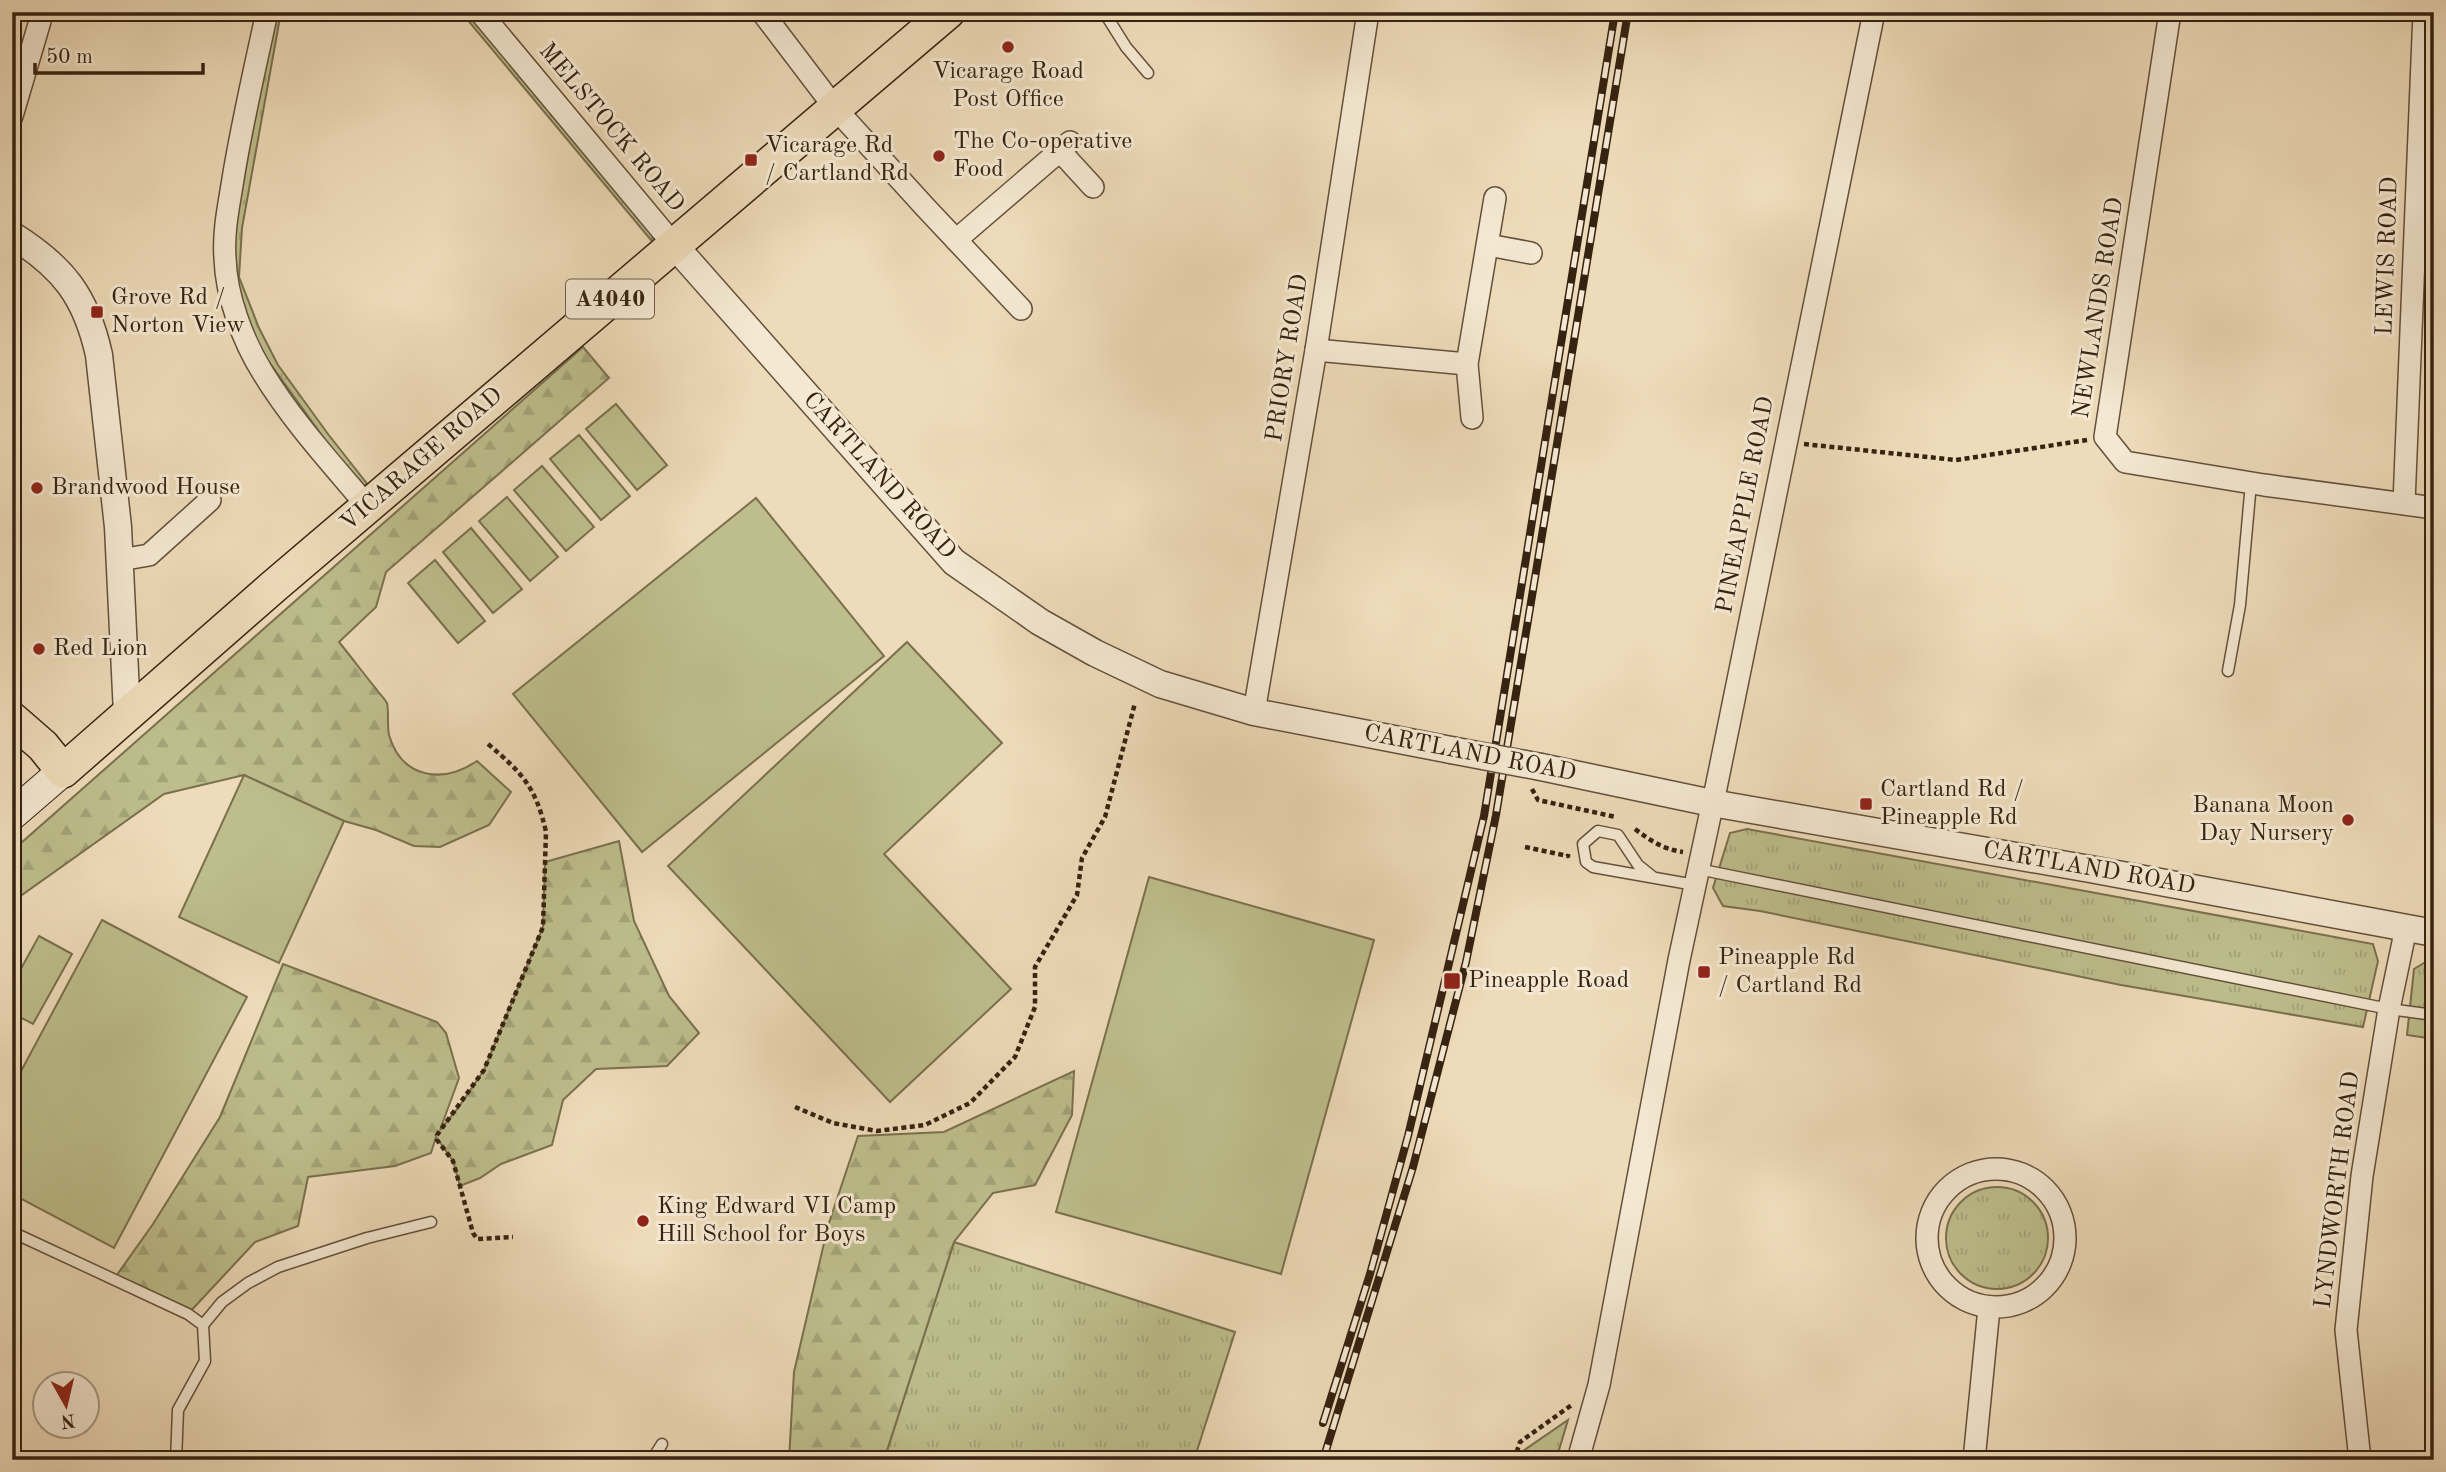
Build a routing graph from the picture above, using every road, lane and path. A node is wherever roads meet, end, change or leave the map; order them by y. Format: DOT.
graph roads {
  1 [pos="267,12"];
  2 [pos="480,12"];
  3 [pos="762,12"];
  4 [pos="948,12"];
  5 [pos="1104,12"];
  6 [pos="1368,12"];
  7 [pos="1874,12"];
  8 [pos="2170,12"];
  9 [pos="2424,12"];
  10 [pos="40,21"];
  11 [pos="1148,74"];
  12 [pos="835,108"];
  13 [pos="12,116"];
  14 [pos="1093,187"];
  15 [pos="1494,198"];
  16 [pos="12,235"];
  17 [pos="956,240"];
  18 [pos="674,245"];
  19 [pos="1488,245"];
  20 [pos="1531,253"];
  21 [pos="1021,309"];
  22 [pos="1316,350"];
  23 [pos="1467,364"];
  24 [pos="1472,418"];
  25 [pos="2105,437"];
  26 [pos="1785,443"];
  27 [pos="2251,483"];
  28 [pos="210,500"];
  29 [pos="2404,503"];
  30 [pos="368,507"];
  31 [pos="2434,508"];
  32 [pos="120,561"];
  33 [pos="2228,671"];
  34 [pos="1135,703"];
  35 [pos="1254,712"];
  36 [pos="127,714"];
  37 [pos="12,719"];
  38 [pos="488,744"];
  39 [pos="63,771"];
  40 [pos="1712,803"];
  41 [pos="12,815"];
  42 [pos="1653,877"];
  43 [pos="1696,877"];
  44 [pos="2406,928"];
  45 [pos="2434,933"];
  46 [pos="2389,1009"];
  47 [pos="2434,1014"];
  48 [pos="795,1107"];
  49 [pos="431,1222"];
  50 [pos="12,1232"];
  51 [pos="513,1237"];
  52 [pos="1989,1308"];
  53 [pos="203,1325"];
  54 [pos="1599,1385"];
  55 [pos="662,1444"];
  56 [pos="12,1454"];
  57 [pos="24,1460"];
  58 [pos="176,1460"];
  59 [pos="652,1460"];
  60 [pos="1514,1460"];
  61 [pos="1578,1460"];
  62 [pos="1974,1460"];
  63 [pos="2360,1460"];
  1 -- 30 [label="street"];
  2 -- 18 [label="street, MELSTOCK ROAD"];
  3 -- 12 [label="street"];
  4 -- 12 [label="main road, VICARAGE ROAD / A4040"];
  5 -- 11 [label="lane"];
  6 -- 22 [label="street, PRIORY ROAD"];
  7 -- 26 [label="street, PINEAPPLE ROAD"];
  8 -- 25 [label="street, NEWLANDS ROAD"];
  9 -- 29 [label="street, LEWIS ROAD"];
  10 -- 13 [label="street"];
  12 -- 17 [label="street"];
  12 -- 18 [label="main road, VICARAGE ROAD / A4040"];
  14 -- 17 [label="street"];
  15 -- 19 [label="street"];
  16 -- 32 [label="street"];
  17 -- 21 [label="street"];
  18 -- 30 [label="main road, VICARAGE ROAD / A4040"];
  18 -- 35 [label="street, CARTLAND ROAD"];
  19 -- 20 [label="street"];
  19 -- 23 [label="street"];
  22 -- 23 [label="street"];
  22 -- 35 [label="street, PRIORY ROAD"];
  23 -- 24 [label="street"];
  25 -- 26 [label="path"];
  25 -- 27 [label="street, NEWLANDS ROAD"];
  26 -- 40 [label="street, PINEAPPLE ROAD"];
  27 -- 29 [label="street, NEWLANDS ROAD"];
  27 -- 33 [label="lane"];
  28 -- 32 [label="street"];
  29 -- 31 [label="street, NEWLANDS ROAD"];
  30 -- 36 [label="main road, VICARAGE ROAD / A4040"];
  32 -- 36 [label="street"];
  34 -- 48 [label="path"];
  35 -- 40 [label="street, CARTLAND ROAD, bridge"];
  36 -- 39 [label="main road, VICARAGE ROAD / A4040"];
  37 -- 39 [label="main road"];
  38 -- 51 [label="path"];
  39 -- 41 [label="main road, VICARAGE ROAD"];
  40 -- 43 [label="street, PINEAPPLE ROAD"];
  40 -- 44 [label="street, CARTLAND ROAD"];
  42 -- 42 [label="lane"];
  42 -- 43 [label="lane"];
  43 -- 46 [label="lane"];
  43 -- 54 [label="street, PINEAPPLE ROAD"];
  44 -- 45 [label="street, CARTLAND ROAD"];
  44 -- 46 [label="street, LYNDWORTH ROAD"];
  46 -- 47 [label="lane"];
  46 -- 63 [label="street, LYNDWORTH ROAD"];
  49 -- 53 [label="lane"];
  50 -- 53 [label="lane"];
  52 -- 52 [label="street"];
  52 -- 62 [label="street"];
  53 -- 58 [label="lane"];
  54 -- 60 [label="path"];
  54 -- 61 [label="street, PINEAPPLE ROAD"];
  55 -- 59 [label="lane"];
  56 -- 57 [label="path"];
}
